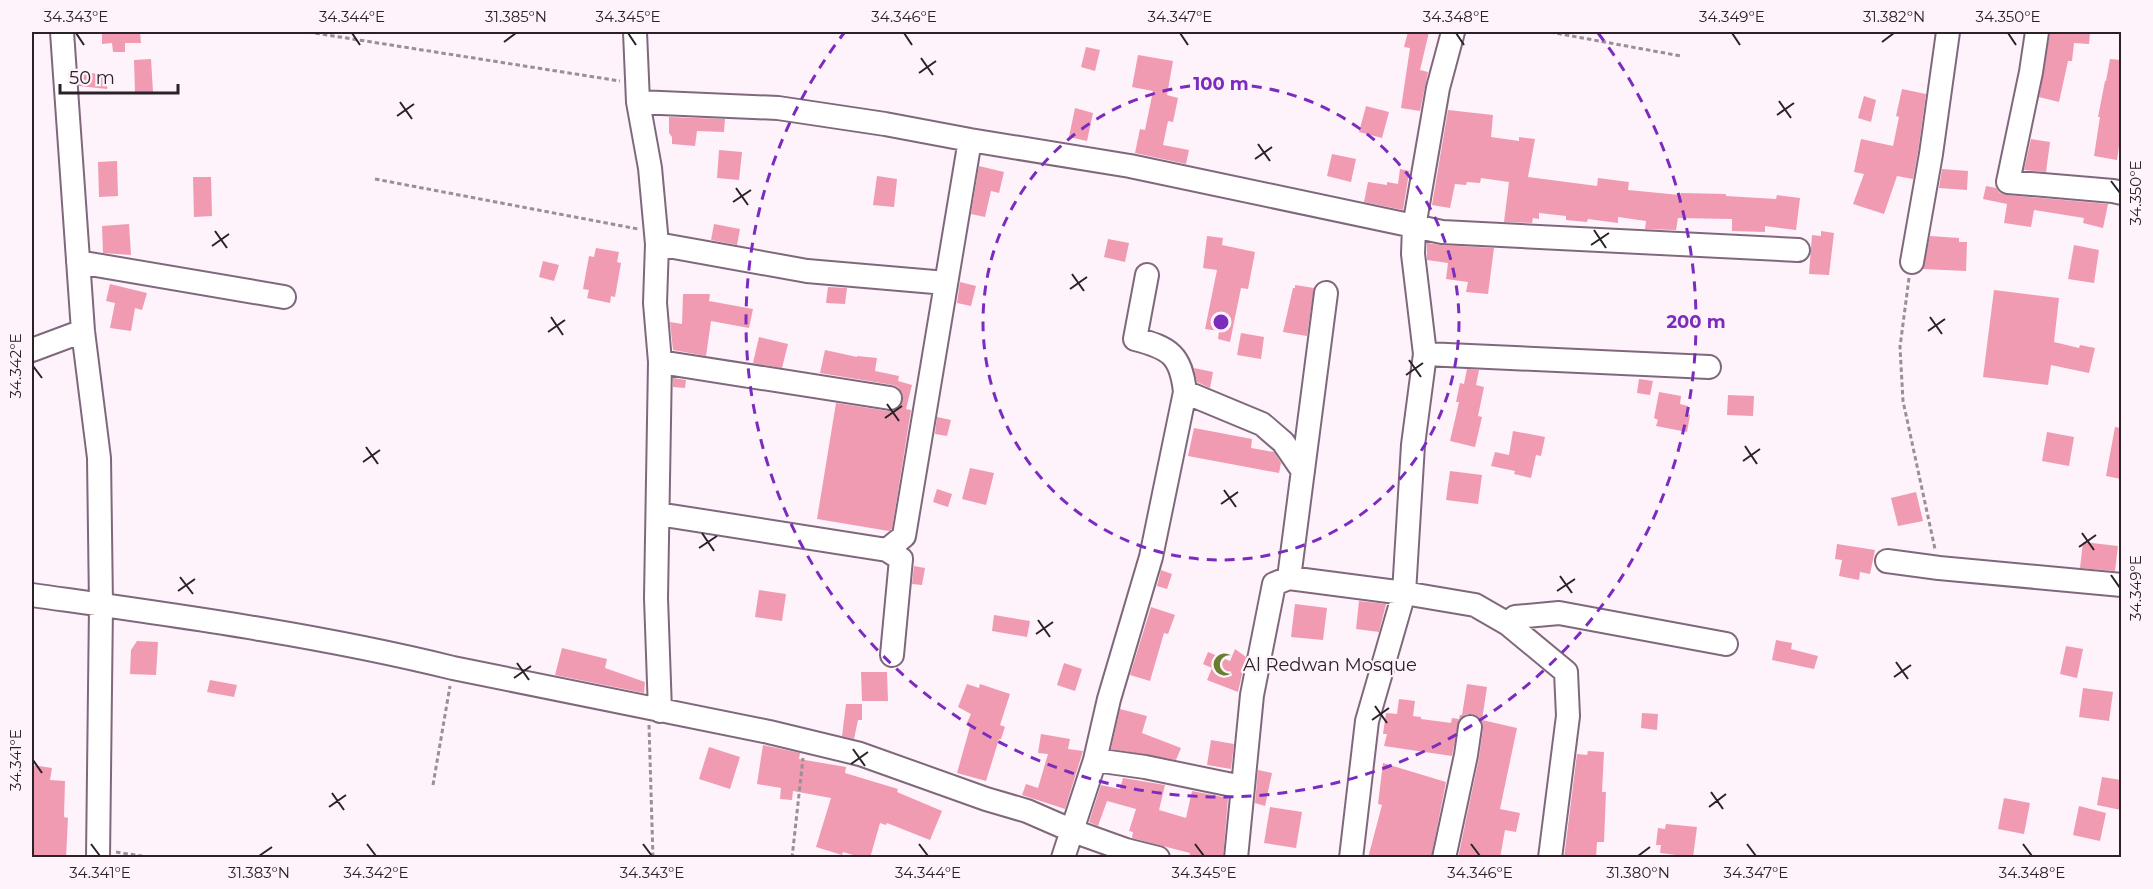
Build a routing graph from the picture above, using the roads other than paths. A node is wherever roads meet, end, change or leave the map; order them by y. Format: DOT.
graph roads {
  1 [pos="62,32"];
  2 [pos="635,32"];
  3 [pos="1453,32"];
  4 [pos="1948,32"];
  5 [pos="2037,32"];
  6 [pos="637,93"];
  7 [pos="970,140"];
  8 [pos="2121,193"];
  9 [pos="1414,228"];
  10 [pos="656,238"];
  11 [pos="1798,250"];
  12 [pos="78,262"];
  13 [pos="1912,262"];
  14 [pos="1147,274"];
  15 [pos="946,283"];
  16 [pos="1326,293"];
  17 [pos="284,297"];
  18 [pos="82,331"];
  19 [pos="32,350"];
  20 [pos="1425,354"];
  21 [pos="660,362"];
  22 [pos="1709,367"];
  23 [pos="1185,392"];
  24 [pos="890,398"];
  25 [pos="1303,471"];
  26 [pos="658,514"];
  27 [pos="887,550"];
  28 [pos="1887,561"];
  29 [pos="1289,578"];
  30 [pos="2121,585"];
  31 [pos="1404,593"];
  32 [pos="32,595"];
  33 [pos="102,605"];
  34 [pos="1508,624"];
  35 [pos="1726,644"];
  36 [pos="892,655"];
  37 [pos="654,710"];
  38 [pos="1470,727"];
  39 [pos="1095,760"];
  40 [pos="1242,787"];
  41 [pos="1073,831"];
  42 [pos="97,853"];
  43 [pos="1063,858"];
  44 [pos="1158,858"];
  45 [pos="1236,858"];
  46 [pos="1352,858"];
  47 [pos="1444,858"];
  48 [pos="1550,858"];
  1 -- 12 [label="street"];
  2 -- 6 [label="street"];
  3 -- 9 [label="street"];
  4 -- 13 [label="street"];
  5 -- 8 [label="street"];
  6 -- 7 [label="street"];
  6 -- 10 [label="street"];
  7 -- 9 [label="street"];
  7 -- 15 [label="street"];
  9 -- 11 [label="street"];
  9 -- 20 [label="street"];
  10 -- 15 [label="street"];
  10 -- 21 [label="street"];
  12 -- 17 [label="street"];
  12 -- 18 [label="street"];
  14 -- 23 [label="street"];
  15 -- 27 [label="street"];
  16 -- 25 [label="street"];
  18 -- 19 [label="street"];
  18 -- 33 [label="street"];
  20 -- 22 [label="street"];
  20 -- 31 [label="street"];
  21 -- 24 [label="street"];
  21 -- 26 [label="street"];
  23 -- 25 [label="street"];
  23 -- 39 [label="street"];
  25 -- 29 [label="street"];
  26 -- 27 [label="street"];
  26 -- 37 [label="street"];
  27 -- 36 [label="street"];
  28 -- 30 [label="street"];
  29 -- 31 [label="street"];
  29 -- 40 [label="street"];
  31 -- 34 [label="street"];
  31 -- 46 [label="street"];
  32 -- 33 [label="street"];
  33 -- 37 [label="street"];
  33 -- 42 [label="street"];
  34 -- 35 [label="street"];
  34 -- 48 [label="street"];
  37 -- 41 [label="street"];
  38 -- 47 [label="street"];
  39 -- 40 [label="street"];
  39 -- 41 [label="street"];
  40 -- 45 [label="street"];
  41 -- 43 [label="street"];
  41 -- 44 [label="street"];
}
